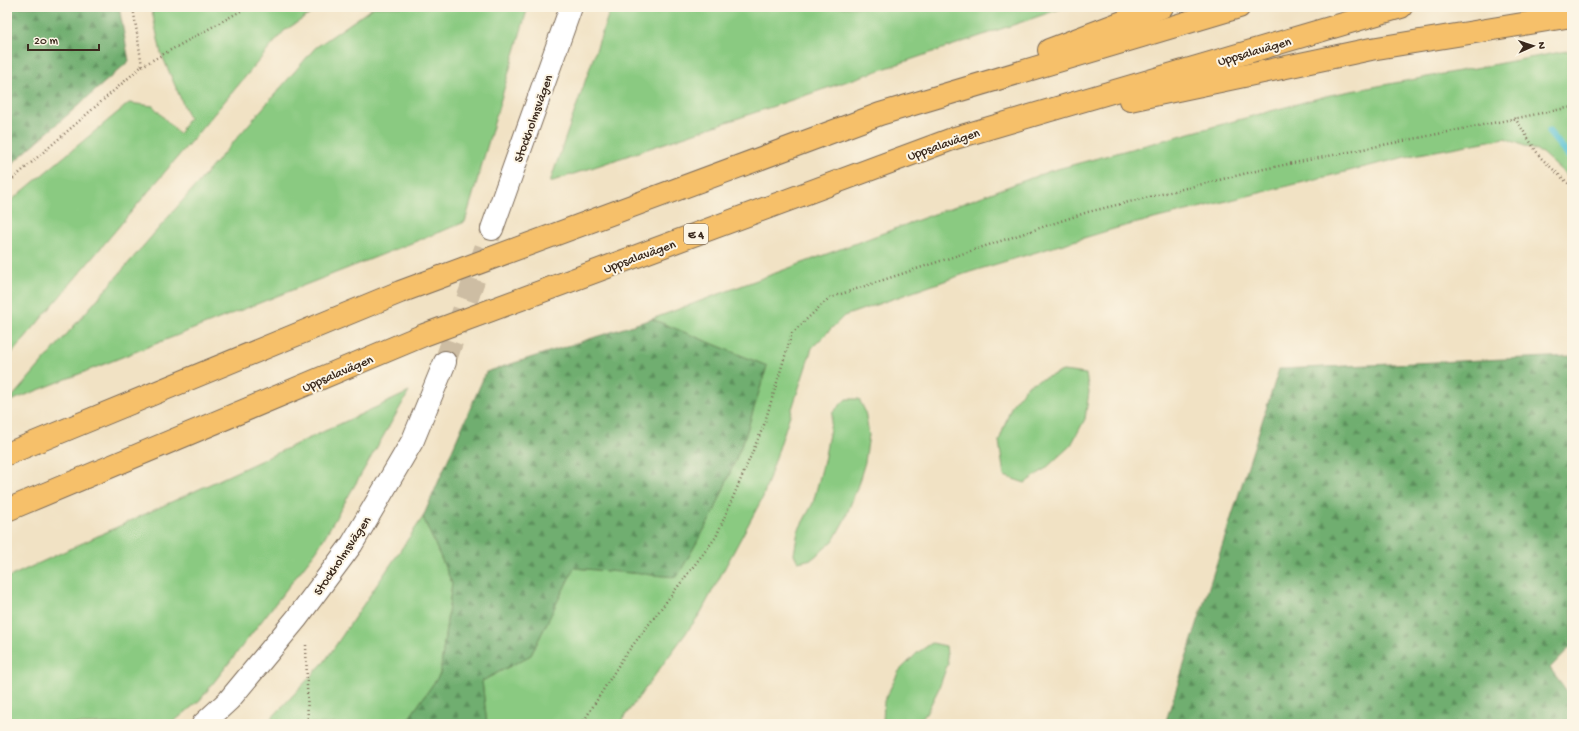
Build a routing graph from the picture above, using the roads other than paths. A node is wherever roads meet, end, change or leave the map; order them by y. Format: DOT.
graph roads {
  1 [pos="571,7"];
  2 [pos="1162,7"];
  3 [pos="1239,7"];
  4 [pos="1401,7"];
  5 [pos="1572,16"];
  6 [pos="880,114"];
  7 [pos="955,138"];
  8 [pos="492,229"];
  9 [pos="445,362"];
  10 [pos="7,454"];
  11 [pos="7,510"];
  12 [pos="202,724"];
  1 -- 8 [label="street, Stockholmsvägen"];
  2 -- 6 [label="highway"];
  3 -- 6 [label="highway"];
  4 -- 7 [label="highway, Uppsalavägen / E 4"];
  5 -- 7 [label="highway"];
  6 -- 10 [label="highway"];
  7 -- 11 [label="highway, Uppsalavägen / E 4"];
  9 -- 12 [label="street, Stockholmsvägen"];
}
